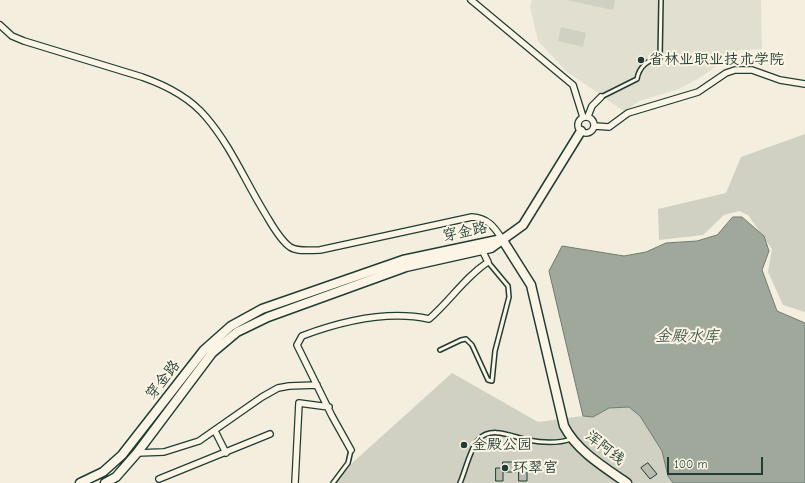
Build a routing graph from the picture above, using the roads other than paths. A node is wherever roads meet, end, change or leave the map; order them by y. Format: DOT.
graph roads {
  1 [pos="471,0"];
  2 [pos="661,0"];
  3 [pos="0,25"];
  4 [pos="805,84"];
  5 [pos="601,97"];
  6 [pos="586,117"];
  7 [pos="595,126"];
  8 [pos="581,131"];
  9 [pos="502,239"];
  10 [pos="482,250"];
  11 [pos="488,262"];
  12 [pos="440,350"];
  13 [pos="318,385"];
  14 [pos="329,407"];
  15 [pos="215,431"];
  16 [pos="270,434"];
  17 [pos="569,436"];
  18 [pos="351,450"];
  19 [pos="226,452"];
  20 [pos="137,453"];
  21 [pos="159,480"];
  22 [pos="80,483"];
  23 [pos="106,483"];
  24 [pos="295,483"];
  25 [pos="333,483"];
  26 [pos="460,483"];
  27 [pos="627,483"];
  1 -- 6 [label="street"];
  2 -- 5 [label="lane"];
  3 -- 9 [label="street"];
  4 -- 7 [label="street"];
  5 -- 6 [label="street"];
  6 -- 7 [label="street"];
  6 -- 8 [label="street"];
  7 -- 8 [label="street"];
  8 -- 9 [label="main road"];
  9 -- 10 [label="main road, 穿金路"];
  9 -- 17 [label="main road"];
  9 -- 22 [label="main road, 穿金路"];
  10 -- 11 [label="street"];
  10 -- 20 [label="main road, 穿金路"];
  11 -- 12 [label="lane"];
  11 -- 13 [label="street"];
  13 -- 14 [label="street"];
  13 -- 15 [label="street"];
  14 -- 18 [label="street"];
  14 -- 24 [label="street"];
  15 -- 19 [label="street"];
  15 -- 20 [label="street"];
  16 -- 19 [label="street"];
  17 -- 26 [label="lane"];
  17 -- 27 [label="main road, 浑阿线"];
  18 -- 25 [label="lane"];
  19 -- 21 [label="street"];
  20 -- 23 [label="main road, 穿金路"];
}
